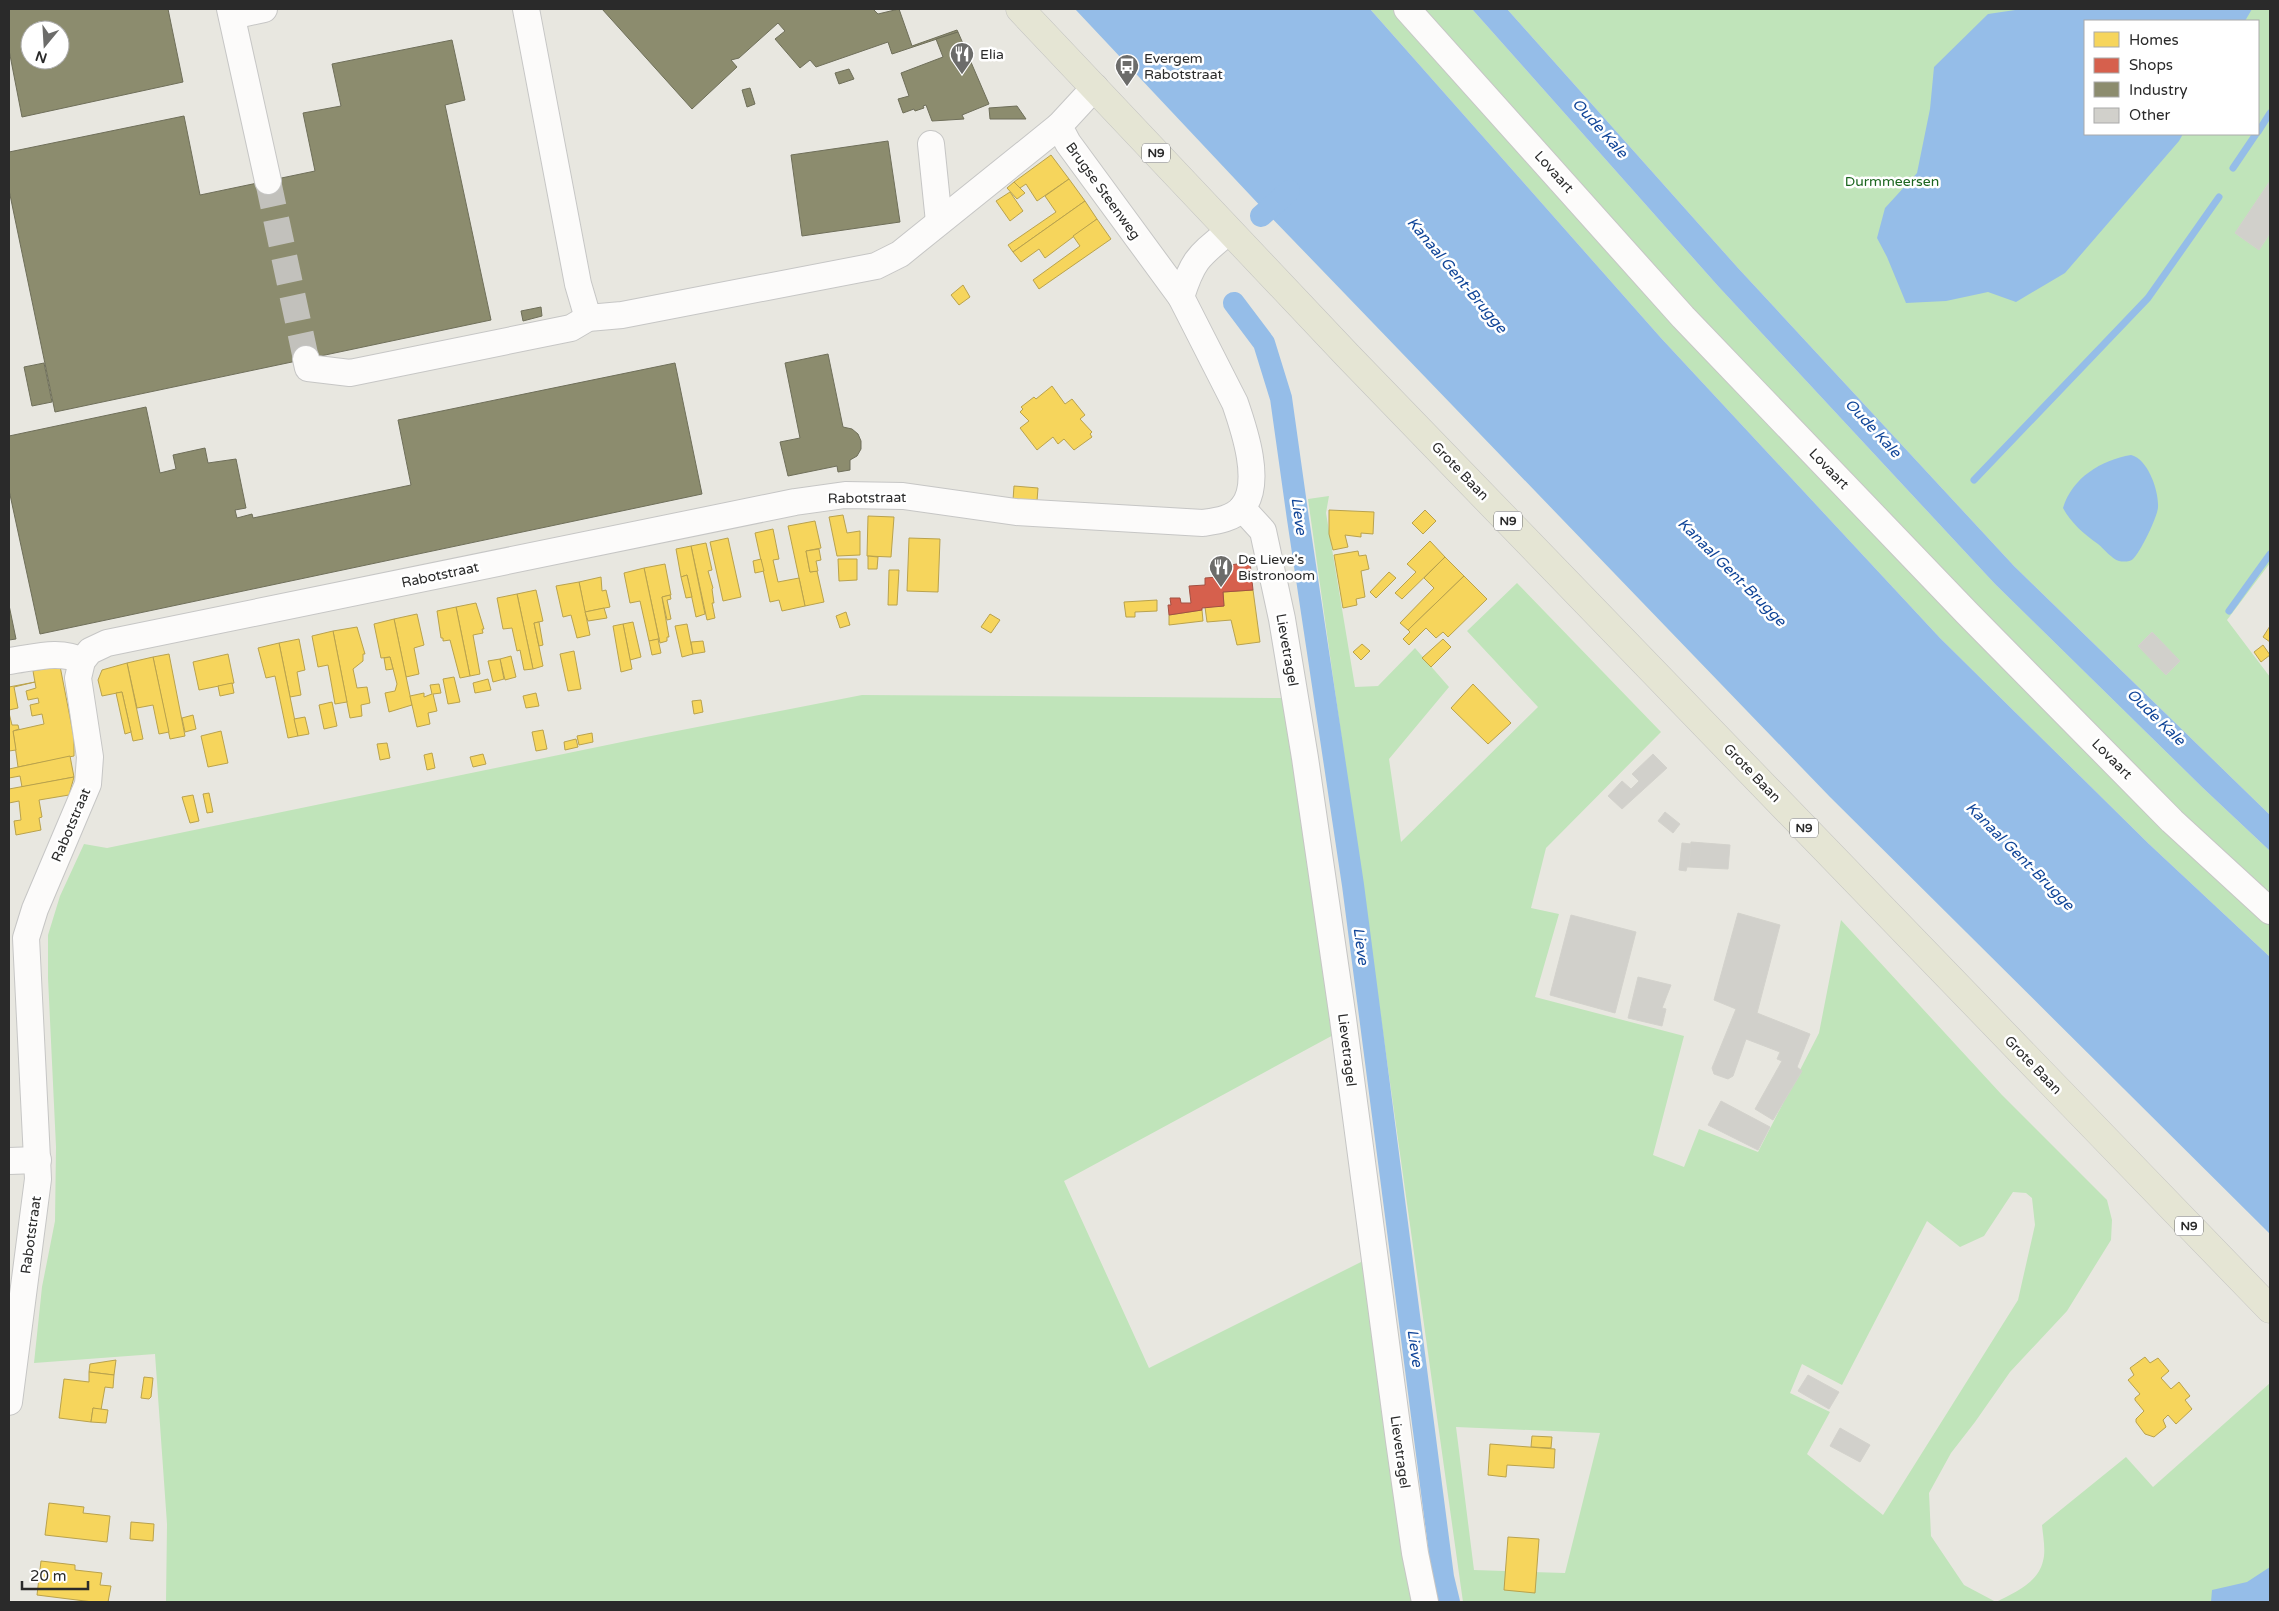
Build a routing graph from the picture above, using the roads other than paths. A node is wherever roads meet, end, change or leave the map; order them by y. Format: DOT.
graph roads {
  1 [pos="264,9"];
  2 [pos="526,9"];
  3 [pos="1020,9"];
  4 [pos="1407,9"];
  5 [pos="231,12"];
  6 [pos="1095,87"];
  7 [pos="1059,126"];
  8 [pos="931,144"];
  9 [pos="268,181"];
  10 [pos="939,222"];
  11 [pos="1230,231"];
  12 [pos="1181,297"];
  13 [pos="588,318"];
  14 [pos="306,359"];
  15 [pos="1242,508"];
  16 [pos="9,661"];
  17 [pos="82,661"];
  18 [pos="2270,911"];
  19 [pos="38,1160"];
  20 [pos="9,1161"];
  21 [pos="2270,1309"];
  22 [pos="9,1402"];
  23 [pos="1425,1602"];
  1 -- 5 [label="street"];
  2 -- 13 [label="street"];
  3 -- 6 [label="main road, N9"];
  4 -- 18 [label="street, Lovaart"];
  5 -- 9 [label="street"];
  6 -- 7 [label="street, Brugse Steenweg"];
  6 -- 11 [label="main road, N9"];
  7 -- 10 [label="street"];
  7 -- 12 [label="street, Brugse Steenweg"];
  8 -- 10 [label="street"];
  10 -- 13 [label="street"];
  11 -- 12 [label="street"];
  11 -- 21 [label="main road, Grote Baan / N9"];
  12 -- 15 [label="street"];
  13 -- 14 [label="street"];
  15 -- 17 [label="street, Rabotstraat"];
  15 -- 23 [label="street, Lievetragel"];
  16 -- 17 [label="street"];
  17 -- 19 [label="street, Rabotstraat"];
  19 -- 20 [label="street"];
  19 -- 22 [label="street, Rabotstraat"];
}
